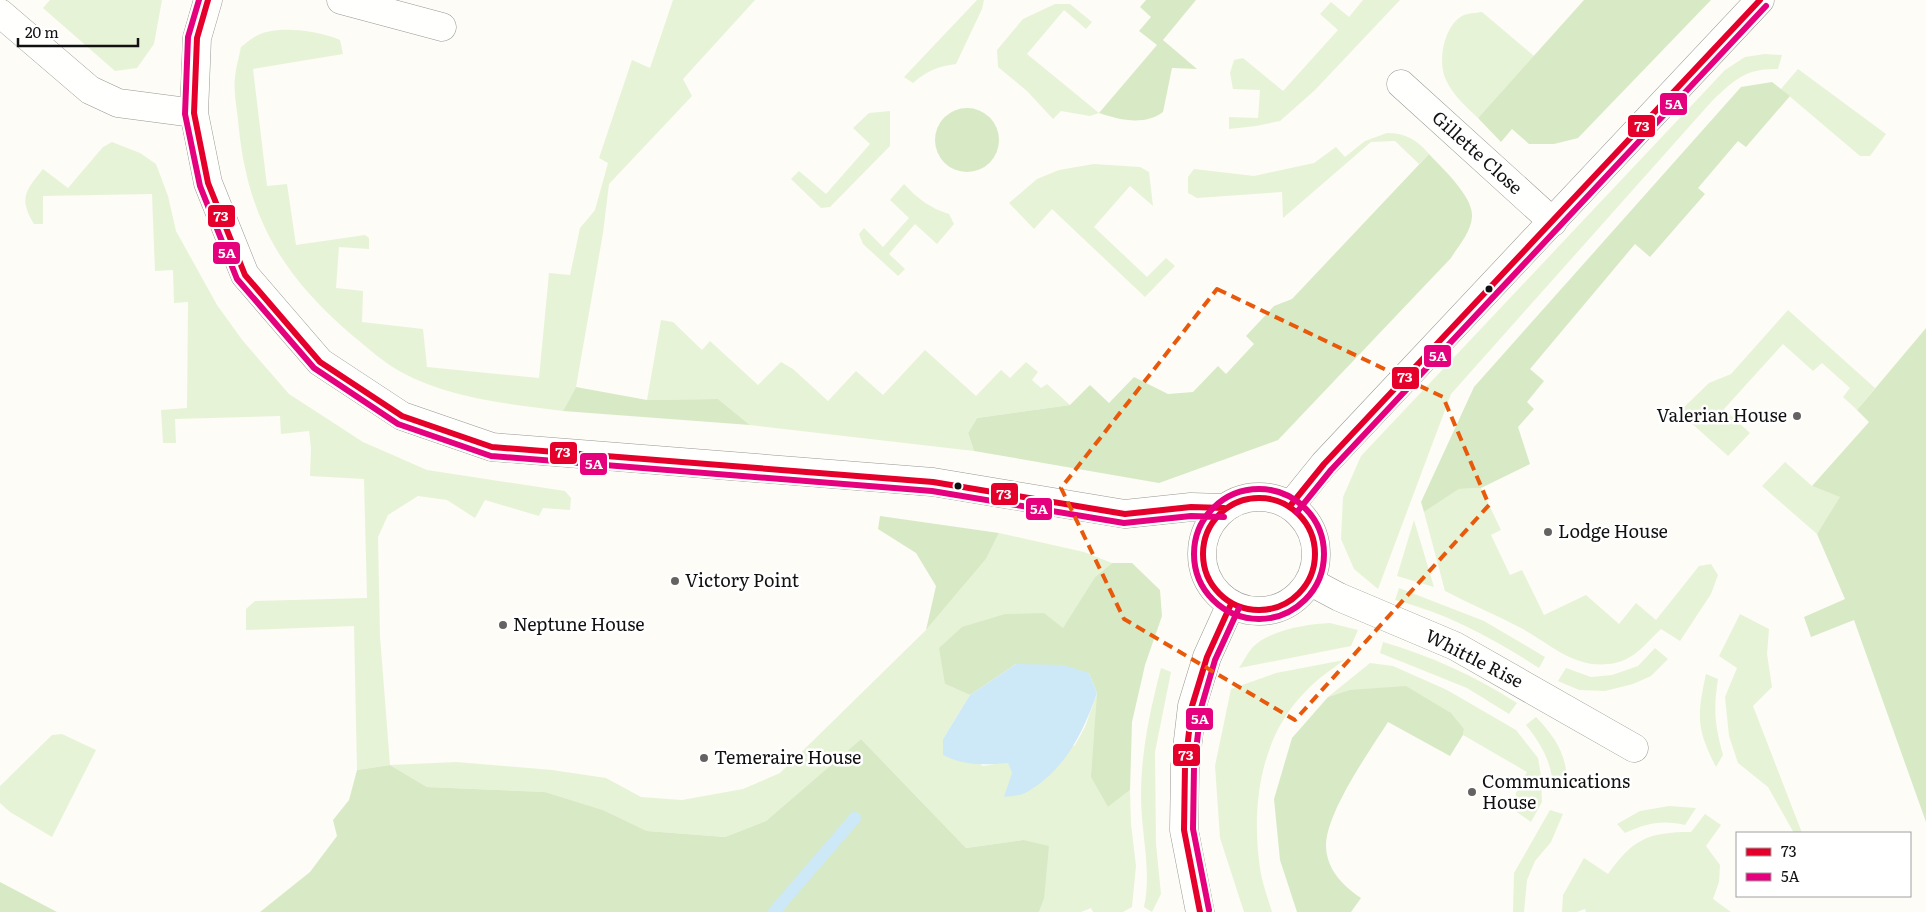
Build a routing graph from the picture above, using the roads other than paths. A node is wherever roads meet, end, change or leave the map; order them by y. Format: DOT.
graph roads {
  1 [pos="208,0"];
  2 [pos="341,0"];
  3 [pos="1760,0"];
  4 [pos="0,13"];
  5 [pos="442,27"];
  6 [pos="1401,84"];
  7 [pos="194,113"];
  8 [pos="1553,222"];
  9 [pos="1290,506"];
  10 [pos="1224,508"];
  11 [pos="1309,581"];
  12 [pos="1231,604"];
  13 [pos="1634,748"];
  14 [pos="1200,912"];
  1 -- 7 [label="street"];
  2 -- 5 [label="street"];
  3 -- 8 [label="street"];
  4 -- 7 [label="street"];
  6 -- 8 [label="street, Gillette Close"];
  7 -- 10 [label="street"];
  8 -- 9 [label="street"];
  9 -- 10 [label="street"];
  9 -- 11 [label="street"];
  10 -- 12 [label="street"];
  11 -- 12 [label="street"];
  11 -- 13 [label="street, Whittle Rise"];
  12 -- 14 [label="street"];
}
